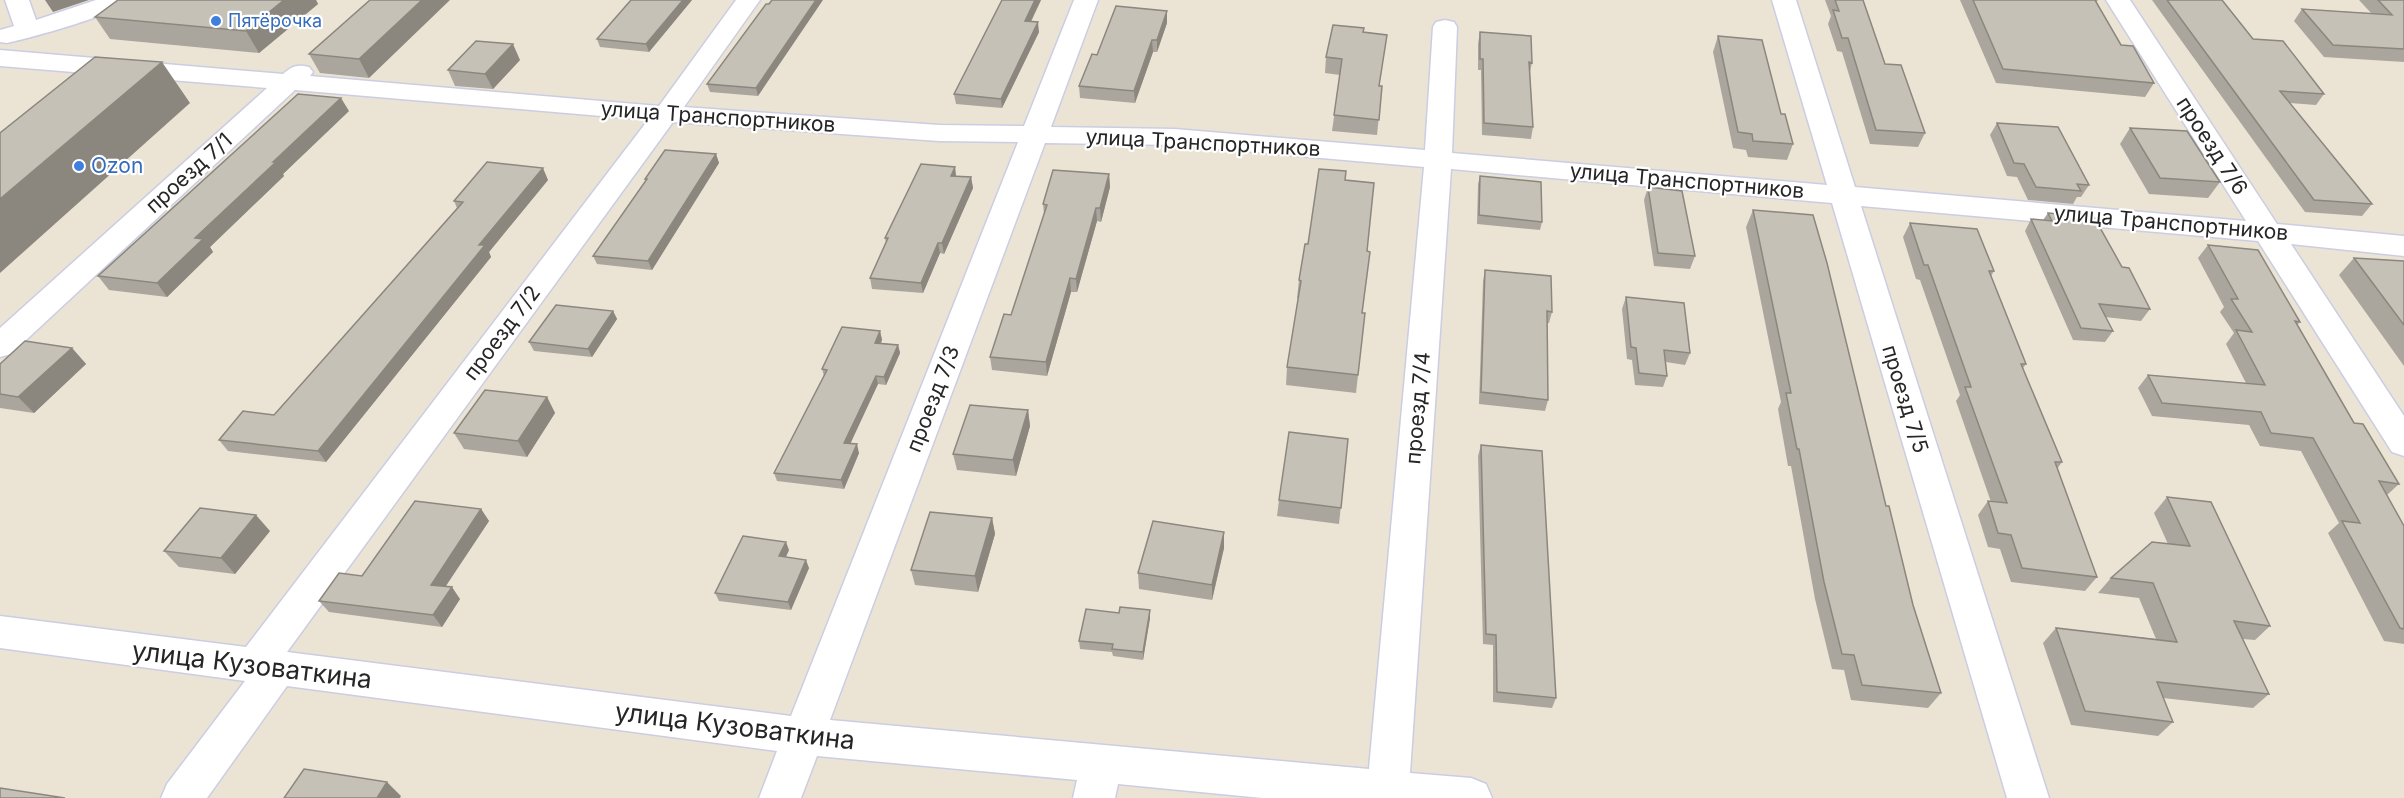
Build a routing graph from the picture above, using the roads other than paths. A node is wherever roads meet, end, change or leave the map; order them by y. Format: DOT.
graph roads {
  1 [pos="17,0"];
  2 [pos="116,0"];
  3 [pos="748,0"];
  4 [pos="1086,0"];
  5 [pos="1784,0"];
  6 [pos="2118,0"];
  7 [pos="1445,27"];
  8 [pos="27,30"];
  9 [pos="0,38"];
  10 [pos="322,51"];
  11 [pos="0,58"];
  12 [pos="290,81"];
  13 [pos="666,114"];
  14 [pos="1034,136"];
  15 [pos="1438,159"];
  16 [pos="1842,194"];
  17 [pos="2268,231"];
  18 [pos="2404,246"];
  19 [pos="0,346"];
  20 [pos="2404,443"];
  21 [pos="0,632"];
  22 [pos="266,667"];
  23 [pos="804,736"];
  24 [pos="1097,782"];
  25 [pos="1388,789"];
  26 [pos="182,798"];
  27 [pos="780,798"];
  28 [pos="1472,798"];
  29 [pos="2028,798"];
  1 -- 8 [label="street"];
  2 -- 8 [label="street"];
  3 -- 13 [label="street, проезд 7/2"];
  4 -- 14 [label="street, проезд 7/3"];
  5 -- 16 [label="street, проезд 7/5"];
  6 -- 17 [label="street, проезд 7/6"];
  7 -- 15 [label="street, проезд 7/4"];
  8 -- 9 [label="street"];
  10 -- 12 [label="street, проезд 7/1"];
  11 -- 12 [label="street, улица Транспортников"];
  12 -- 13 [label="street, улица Транспортников"];
  12 -- 19 [label="street, проезд 7/1"];
  13 -- 14 [label="street, улица Транспортников"];
  13 -- 22 [label="street, проезд 7/2"];
  14 -- 15 [label="street, улица Транспортников"];
  14 -- 23 [label="street, проезд 7/3"];
  15 -- 16 [label="street, улица Транспортников"];
  15 -- 25 [label="street, проезд 7/4"];
  16 -- 17 [label="street, улица Транспортников"];
  16 -- 29 [label="street, проезд 7/5"];
  17 -- 18 [label="street, улица Транспортников"];
  17 -- 20 [label="street, проезд 7/6"];
  21 -- 22 [label="street, улица Кузоваткина"];
  22 -- 23 [label="street, улица Кузоваткина"];
  22 -- 26 [label="street, проезд 7/2"];
  23 -- 24 [label="street, улица Кузоваткина"];
  23 -- 27 [label="street, проезд 7/3"];
  24 -- 25 [label="street, улица Кузоваткина"];
  25 -- 28 [label="street, улица Кузоваткина"];
}
